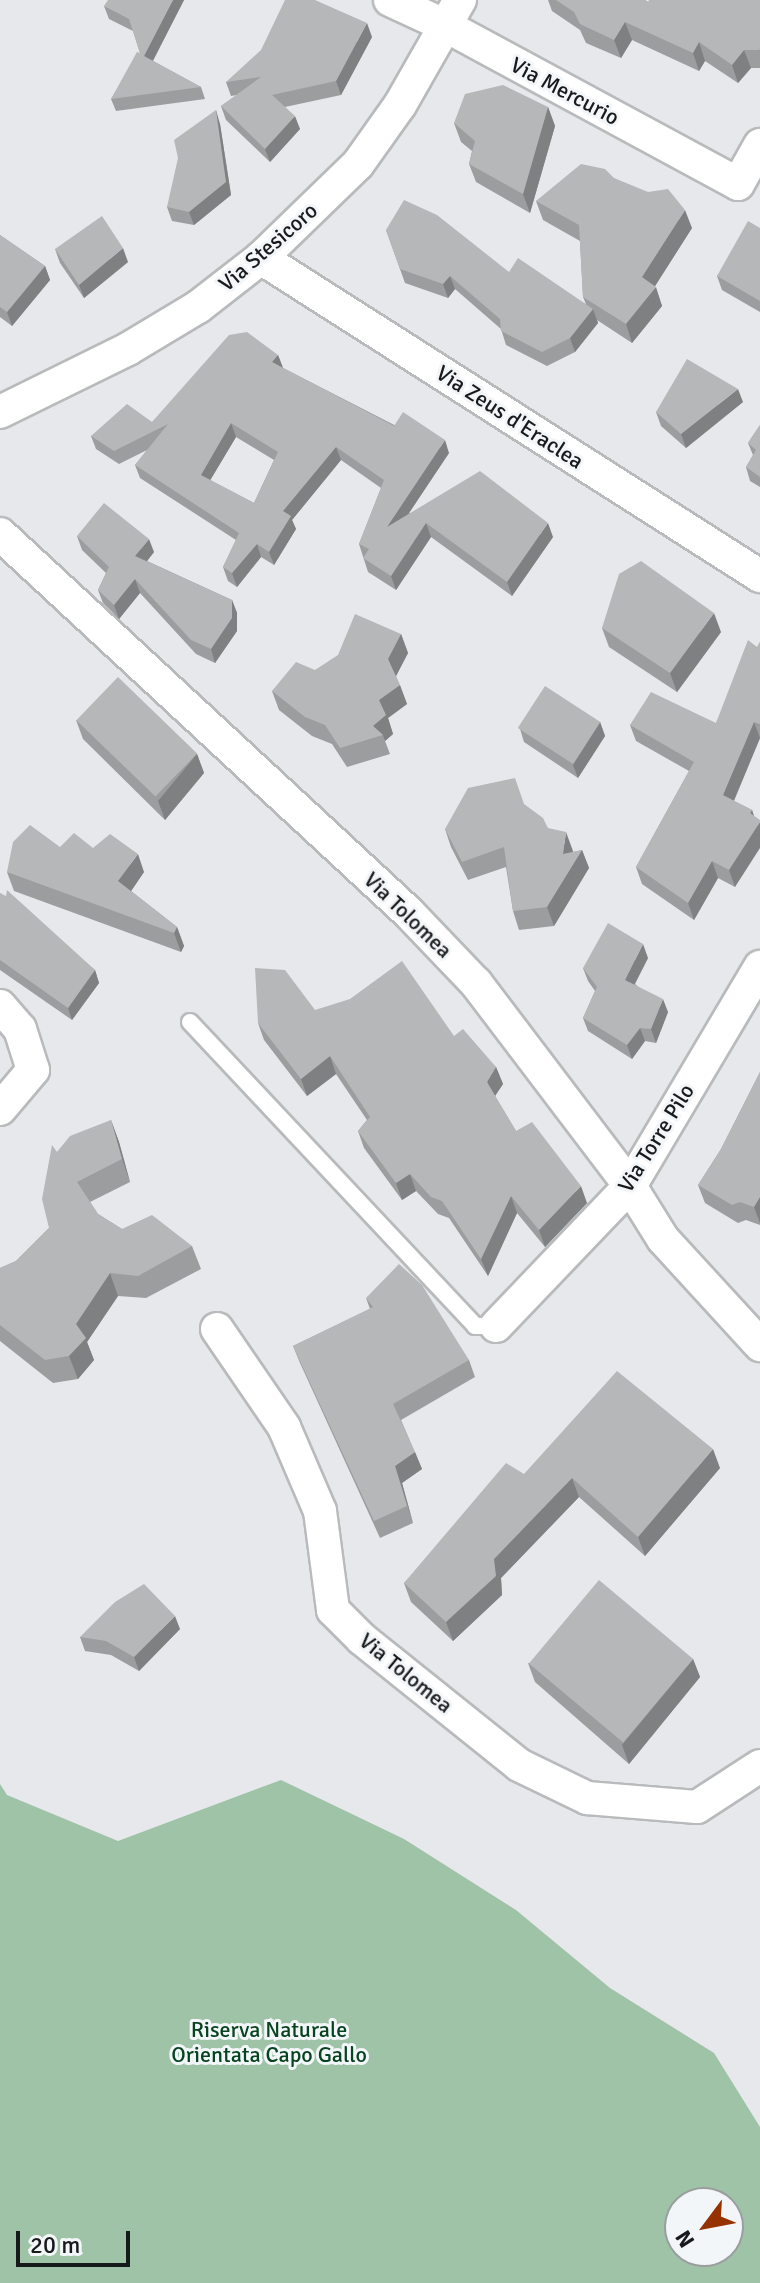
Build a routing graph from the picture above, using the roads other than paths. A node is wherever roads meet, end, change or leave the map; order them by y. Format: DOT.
graph roads {
  1 [pos="390,0"];
  2 [pos="453,13"];
  3 [pos="760,145"];
  4 [pos="261,258"];
  5 [pos="0,412"];
  6 [pos="0,534"];
  7 [pos="760,576"];
  8 [pos="760,967"];
  9 [pos="0,1006"];
  10 [pos="190,1022"];
  11 [pos="0,1109"];
  12 [pos="630,1186"];
  13 [pos="496,1326"];
  14 [pos="217,1329"];
  15 [pos="760,1345"];
  16 [pos="760,1766"];
  1 -- 2 [label="street, Via Mercurio"];
  2 -- 3 [label="street, Via Mercurio"];
  2 -- 4 [label="street, Via Stesicoro"];
  4 -- 5 [label="street, Via Stesicoro"];
  4 -- 7 [label="street, Via Zeus d'Eraclea"];
  6 -- 12 [label="street, Via Tolomea"];
  8 -- 12 [label="street, Via Torre Pilo"];
  9 -- 11 [label="street"];
  10 -- 13 [label="lane"];
  12 -- 13 [label="street, Via Torre Pilo"];
  12 -- 15 [label="street, Via Tolomea"];
  14 -- 16 [label="street, Via Tolomea"];
}
